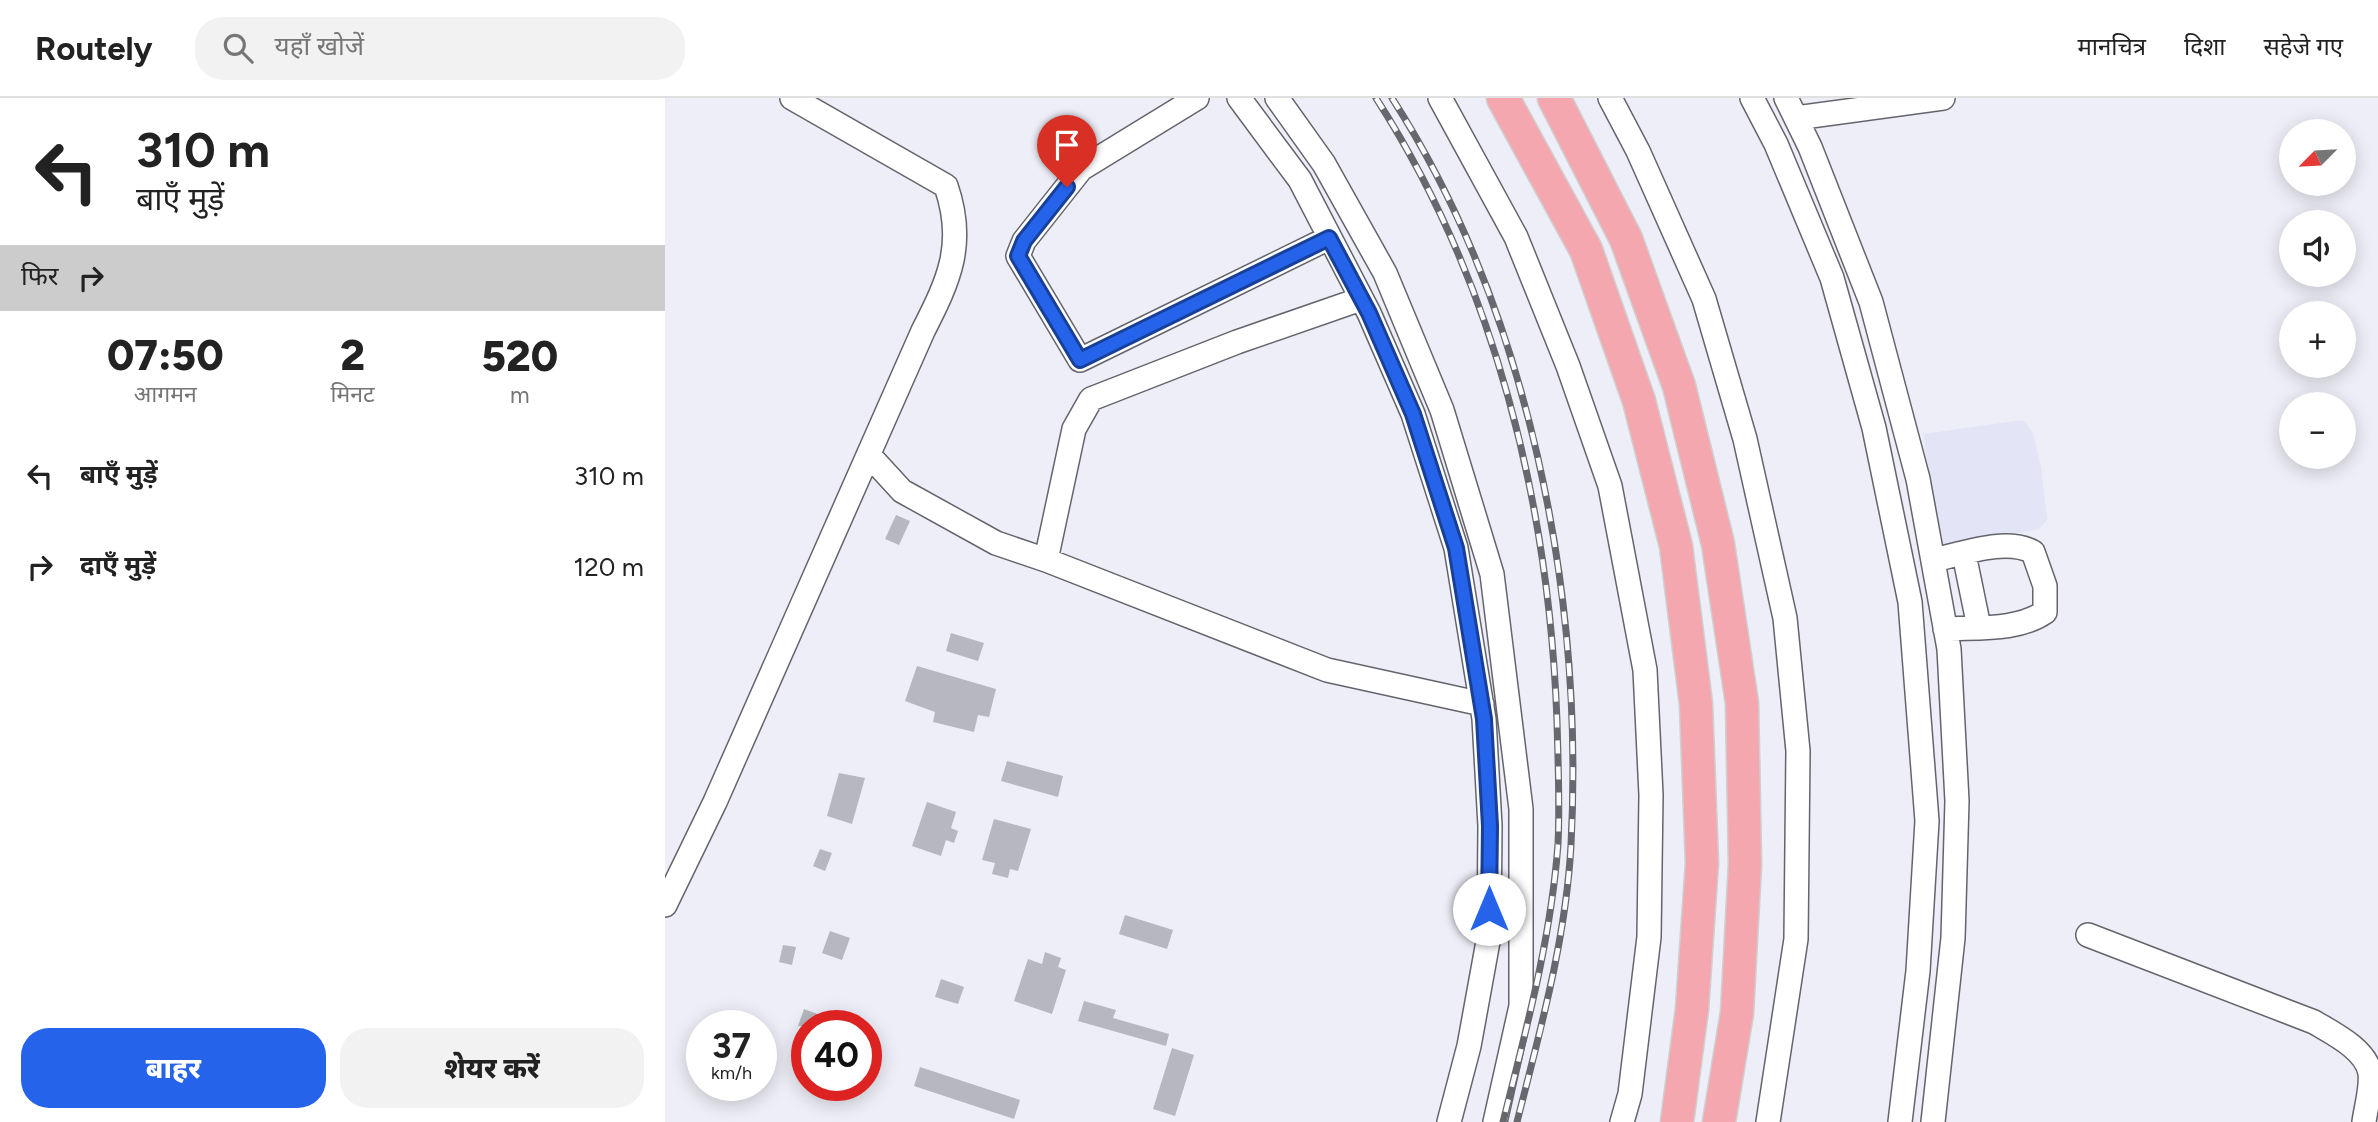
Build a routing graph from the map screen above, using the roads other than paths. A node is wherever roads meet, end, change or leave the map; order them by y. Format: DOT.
graph roads {
  1 [pos="1197,98"];
  2 [pos="1239,98"];
  3 [pos="1277,98"];
  4 [pos="1440,98"];
  5 [pos="1503,98"];
  6 [pos="1554,98"];
  7 [pos="1610,98"];
  8 [pos="1752,98"];
  9 [pos="1943,98"];
  10 [pos="795,99"];
  11 [pos="1791,108"];
  12 [pos="1329,238"];
  13 [pos="1361,299"];
  14 [pos="869,454"];
  15 [pos="1964,554"];
  16 [pos="1046,560"];
  17 [pos="1933,560"];
  18 [pos="1979,627"];
  19 [pos="1945,629"];
  20 [pos="1951,696"];
  21 [pos="1918,699"];
  22 [pos="1482,704"];
  23 [pos="665,905"];
  24 [pos="2088,935"];
  25 [pos="1449,1122"];
  26 [pos="1495,1122"];
  27 [pos="1622,1122"];
  28 [pos="1677,1122"];
  29 [pos="1719,1122"];
  30 [pos="1768,1122"];
  31 [pos="1900,1122"];
  32 [pos="1933,1122"];
  33 [pos="2364,1122"];
  1 -- 12 [label="street"];
  2 -- 12 [label="street"];
  3 -- 26 [label="street"];
  4 -- 27 [label="street"];
  5 -- 28 [label="highway"];
  6 -- 29 [label="highway"];
  7 -- 30 [label="street"];
  8 -- 21 [label="street"];
  9 -- 11 [label="street"];
  10 -- 14 [label="street"];
  11 -- 17 [label="street"];
  12 -- 13 [label="street"];
  13 -- 16 [label="street"];
  13 -- 22 [label="street"];
  14 -- 16 [label="street"];
  14 -- 23 [label="street"];
  15 -- 17 [label="street"];
  15 -- 18 [label="street"];
  15 -- 18 [label="street"];
  16 -- 22 [label="street"];
  17 -- 19 [label="street"];
  18 -- 19 [label="street"];
  19 -- 20 [label="street"];
  20 -- 21 [label="street"];
  20 -- 32 [label="street"];
  21 -- 31 [label="street"];
  22 -- 25 [label="street"];
  24 -- 33 [label="street"];
}
